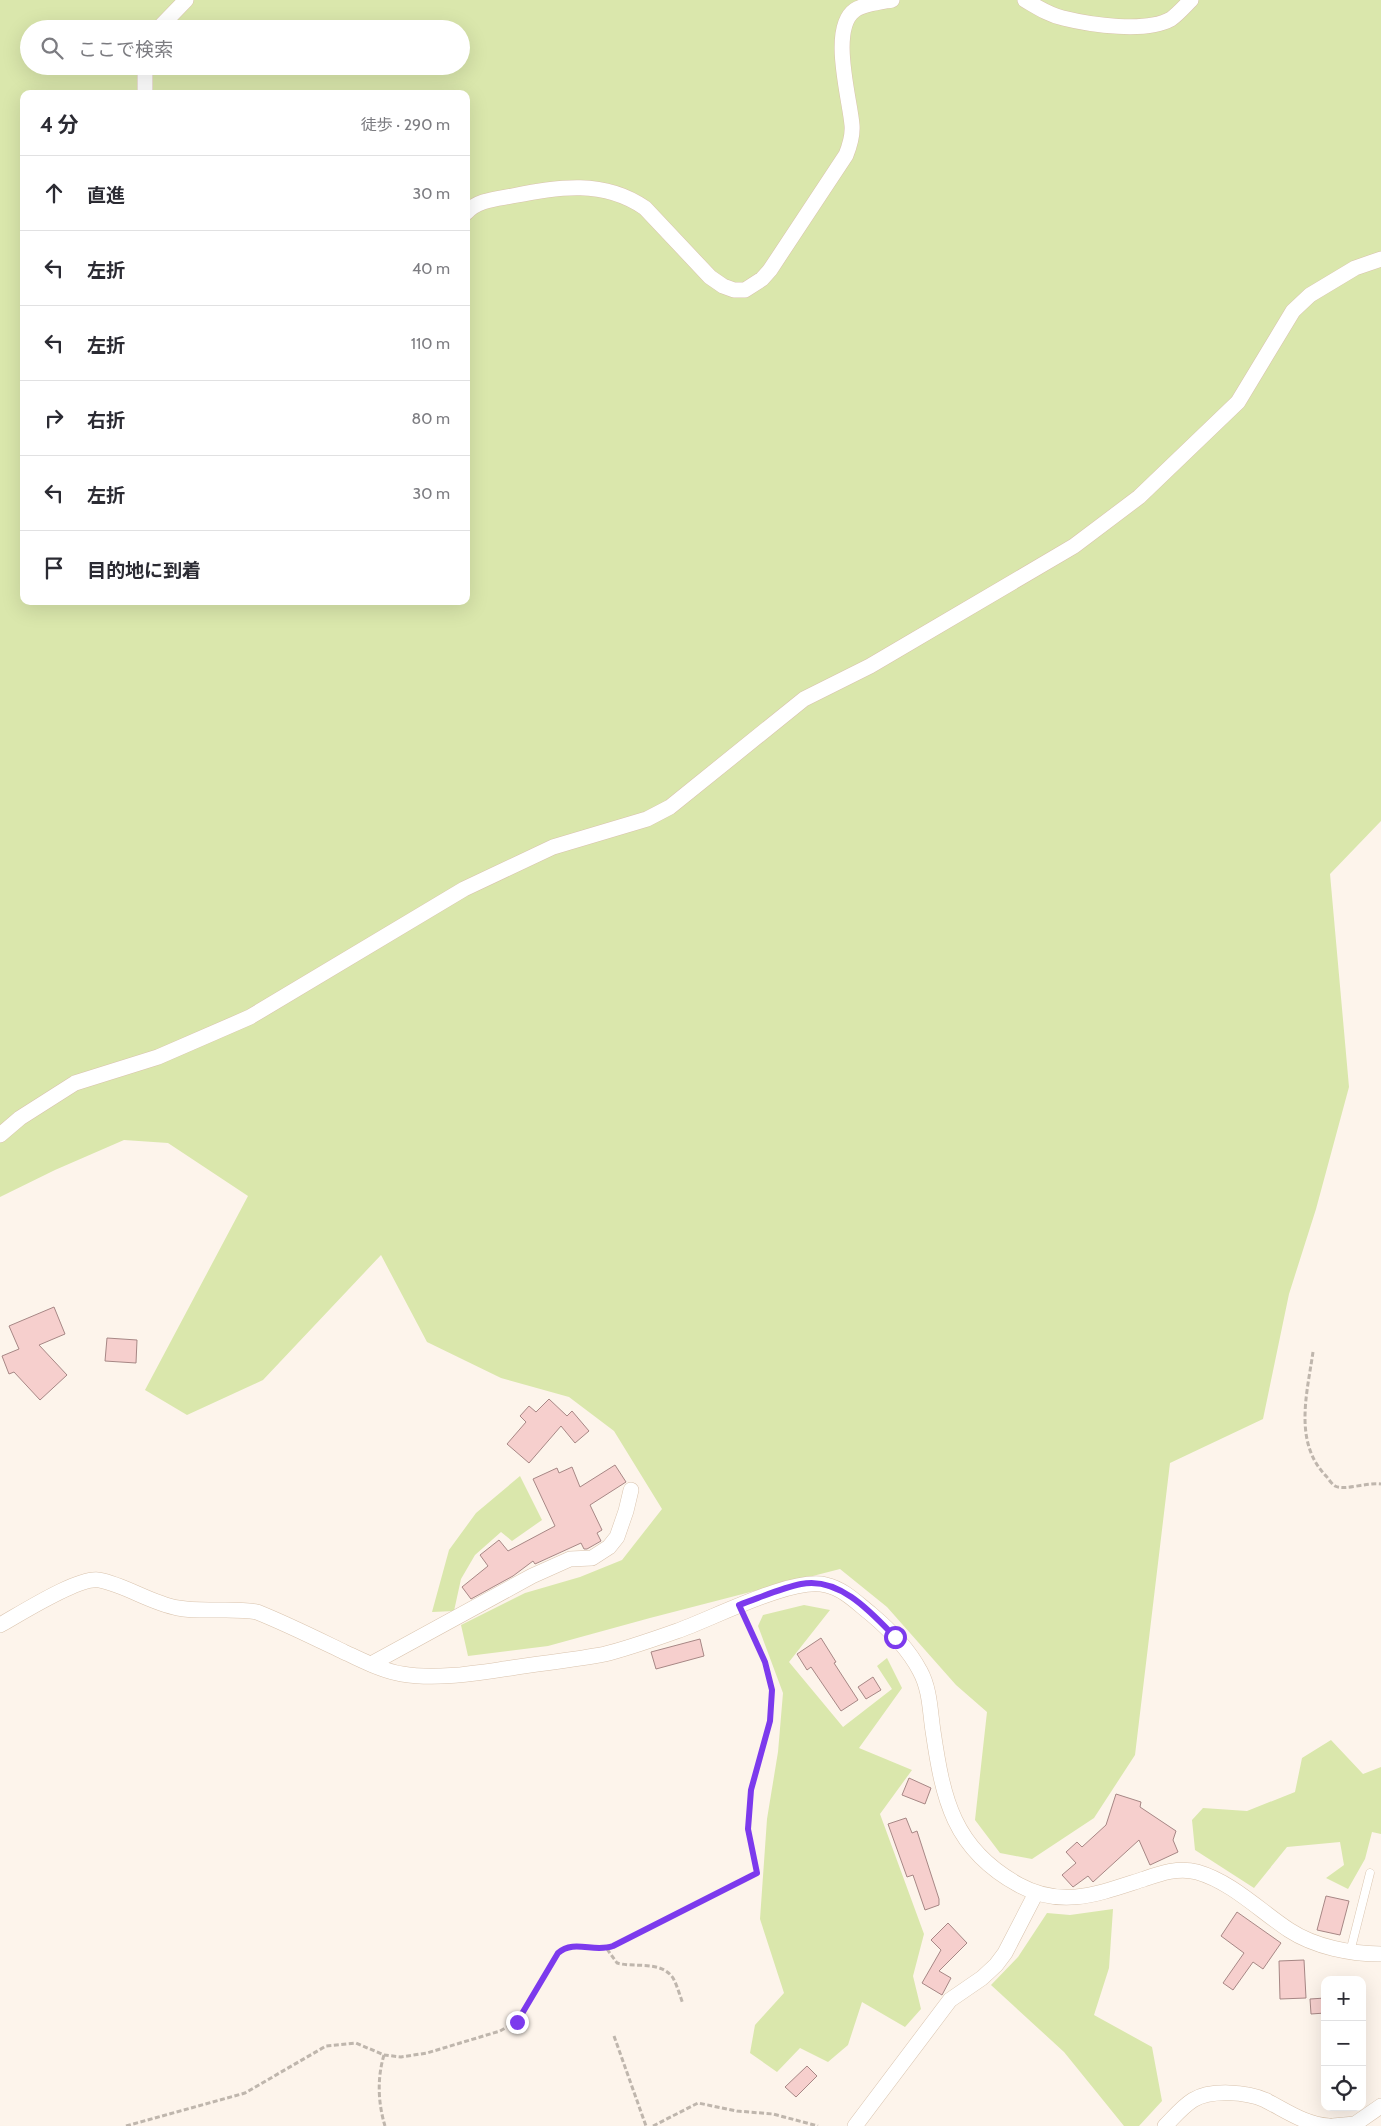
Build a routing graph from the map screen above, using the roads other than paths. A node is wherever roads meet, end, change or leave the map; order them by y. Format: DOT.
graph roads {
  1 [pos="186,0"];
  2 [pos="892,0"];
  3 [pos="1025,0"];
  4 [pos="1191,0"];
  5 [pos="167,20"];
  6 [pos="145,75"];
  7 [pos="145,90"];
  8 [pos="470,209"];
  9 [pos="1381,259"];
  10 [pos="0,1135"];
  11 [pos="631,1490"];
  12 [pos="0,1625"];
  13 [pos="371,1664"];
  14 [pos="1370,1874"];
  15 [pos="1036,1893"];
  16 [pos="1350,1952"];
  17 [pos="1381,1954"];
  18 [pos="1381,2106"];
  19 [pos="855,2126"];
  20 [pos="1165,2126"];
  21 [pos="1329,2126"];
  22 [pos="1333,2126"];
  1 -- 5 [label="street"];
  2 -- 8 [label="street"];
  3 -- 4 [label="street"];
  6 -- 7 [label="street"];
  9 -- 10 [label="street"];
  11 -- 13 [label="street"];
  12 -- 13 [label="street"];
  13 -- 15 [label="street"];
  14 -- 16 [label="lane"];
  15 -- 16 [label="street"];
  15 -- 19 [label="street"];
  16 -- 17 [label="street"];
  18 -- 22 [label="street"];
  20 -- 21 [label="street"];
}
